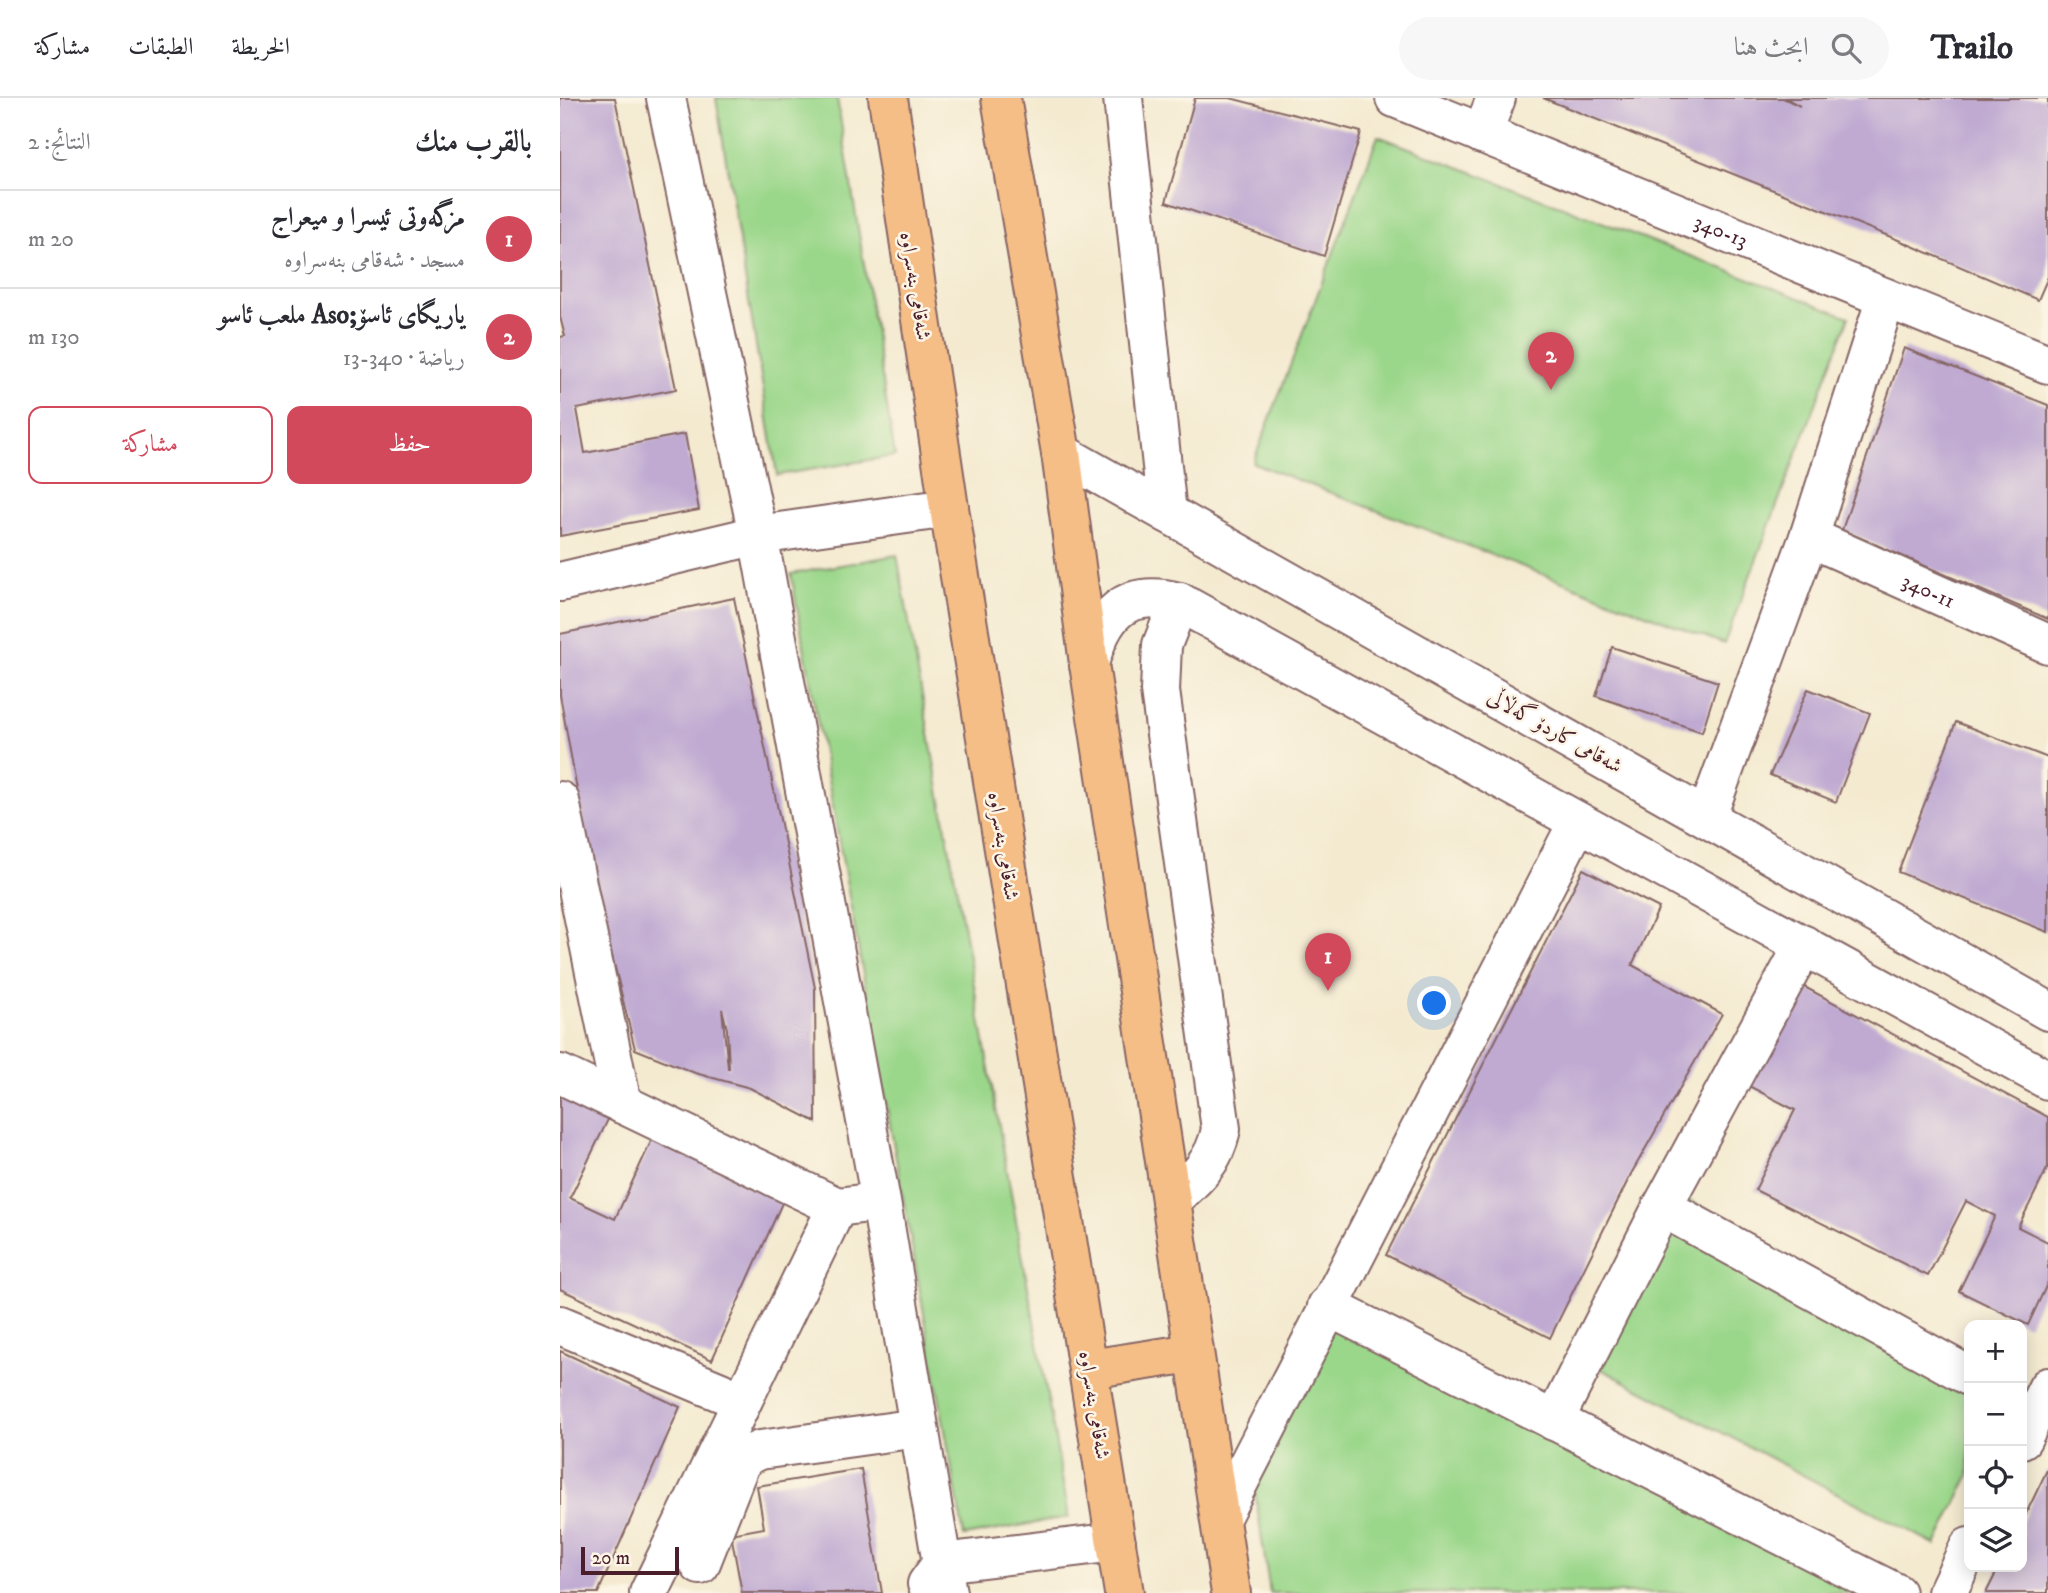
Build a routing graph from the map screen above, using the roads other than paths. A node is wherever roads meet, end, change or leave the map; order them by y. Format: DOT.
graph roads {
  1 [pos="666,98"];
  2 [pos="888,98"];
  3 [pos="1001,98"];
  4 [pos="1123,98"];
  5 [pos="1395,98"];
  6 [pos="1496,98"];
  7 [pos="1482,134"];
  8 [pos="1886,298"];
  9 [pos="2048,364"];
  10 [pos="1061,453"];
  11 [pos="950,508"];
  12 [pos="1167,513"];
  13 [pos="758,535"];
  14 [pos="1809,537"];
  15 [pos="560,582"];
  16 [pos="1179,602"];
  17 [pos="2048,644"];
  18 [pos="1089,664"];
  19 [pos="560,801"];
  20 [pos="1707,817"];
  21 [pos="1578,821"];
  22 [pos="1804,945"];
  23 [pos="2048,1011"];
  24 [pos="560,1074"];
  25 [pos="2048,1080"];
  26 [pos="622,1104"];
  27 [pos="1171,1200"];
  28 [pos="881,1202"];
  29 [pos="837,1207"];
  30 [pos="1662,1207"];
  31 [pos="1327,1306"];
  32 [pos="560,1325"];
  33 [pos="1192,1353"];
  34 [pos="1089,1369"];
  35 [pos="1964,1373"];
  36 [pos="742,1401"];
  37 [pos="1554,1421"];
  38 [pos="918,1428"];
  39 [pos="1220,1519"];
  40 [pos="1116,1542"];
  41 [pos="1964,1557"];
  42 [pos="700,1565"];
  43 [pos="938,1583"];
  44 [pos="649,1593"];
  45 [pos="1124,1593"];
  46 [pos="1231,1593"];
  47 [pos="1896,1593"];
  48 [pos="1947,1593"];
  1 -- 13 [label="street"];
  2 -- 11 [label="main road, شەقامی بنەسراوە"];
  3 -- 10 [label="main road"];
  4 -- 12 [label="street"];
  5 -- 7 [label="street, 340-13"];
  6 -- 7 [label="street"];
  7 -- 8 [label="street, 340-13"];
  8 -- 9 [label="street, 340-13"];
  8 -- 14 [label="street"];
  10 -- 12 [label="street, شەقامی کاردۆ گەڵاڵی"];
  10 -- 18 [label="main road"];
  11 -- 13 [label="street"];
  11 -- 34 [label="main road, شەقامی بنەسراوە"];
  12 -- 20 [label="street, شەقامی کاردۆ گەڵاڵی"];
  13 -- 15 [label="street"];
  13 -- 28 [label="street"];
  14 -- 17 [label="street, 340-11"];
  14 -- 20 [label="street"];
  16 -- 18 [label="street"];
  16 -- 21 [label="street"];
  16 -- 27 [label="street"];
  18 -- 27 [label="main road"];
  19 -- 26 [label="street"];
  20 -- 23 [label="street, شەقامی کاردۆ گەڵاڵی"];
  21 -- 22 [label="street"];
  21 -- 31 [label="street"];
  22 -- 25 [label="street"];
  22 -- 30 [label="street"];
  24 -- 26 [label="street"];
  26 -- 29 [label="street"];
  27 -- 33 [label="main road"];
  28 -- 29 [label="street"];
  28 -- 38 [label="street"];
  29 -- 36 [label="street"];
  30 -- 35 [label="street"];
  30 -- 37 [label="street"];
  31 -- 37 [label="street"];
  31 -- 39 [label="street"];
  32 -- 36 [label="street"];
  33 -- 34 [label="main road"];
  33 -- 39 [label="main road"];
  34 -- 40 [label="main road, شەقامی بنەسراوە"];
  36 -- 44 [label="street"];
  37 -- 47 [label="street"];
  38 -- 42 [label="street"];
  38 -- 43 [label="street"];
  39 -- 46 [label="main road"];
  40 -- 43 [label="street"];
  40 -- 45 [label="main road, شەقامی بنەسراوە"];
  41 -- 48 [label="street"];
}
